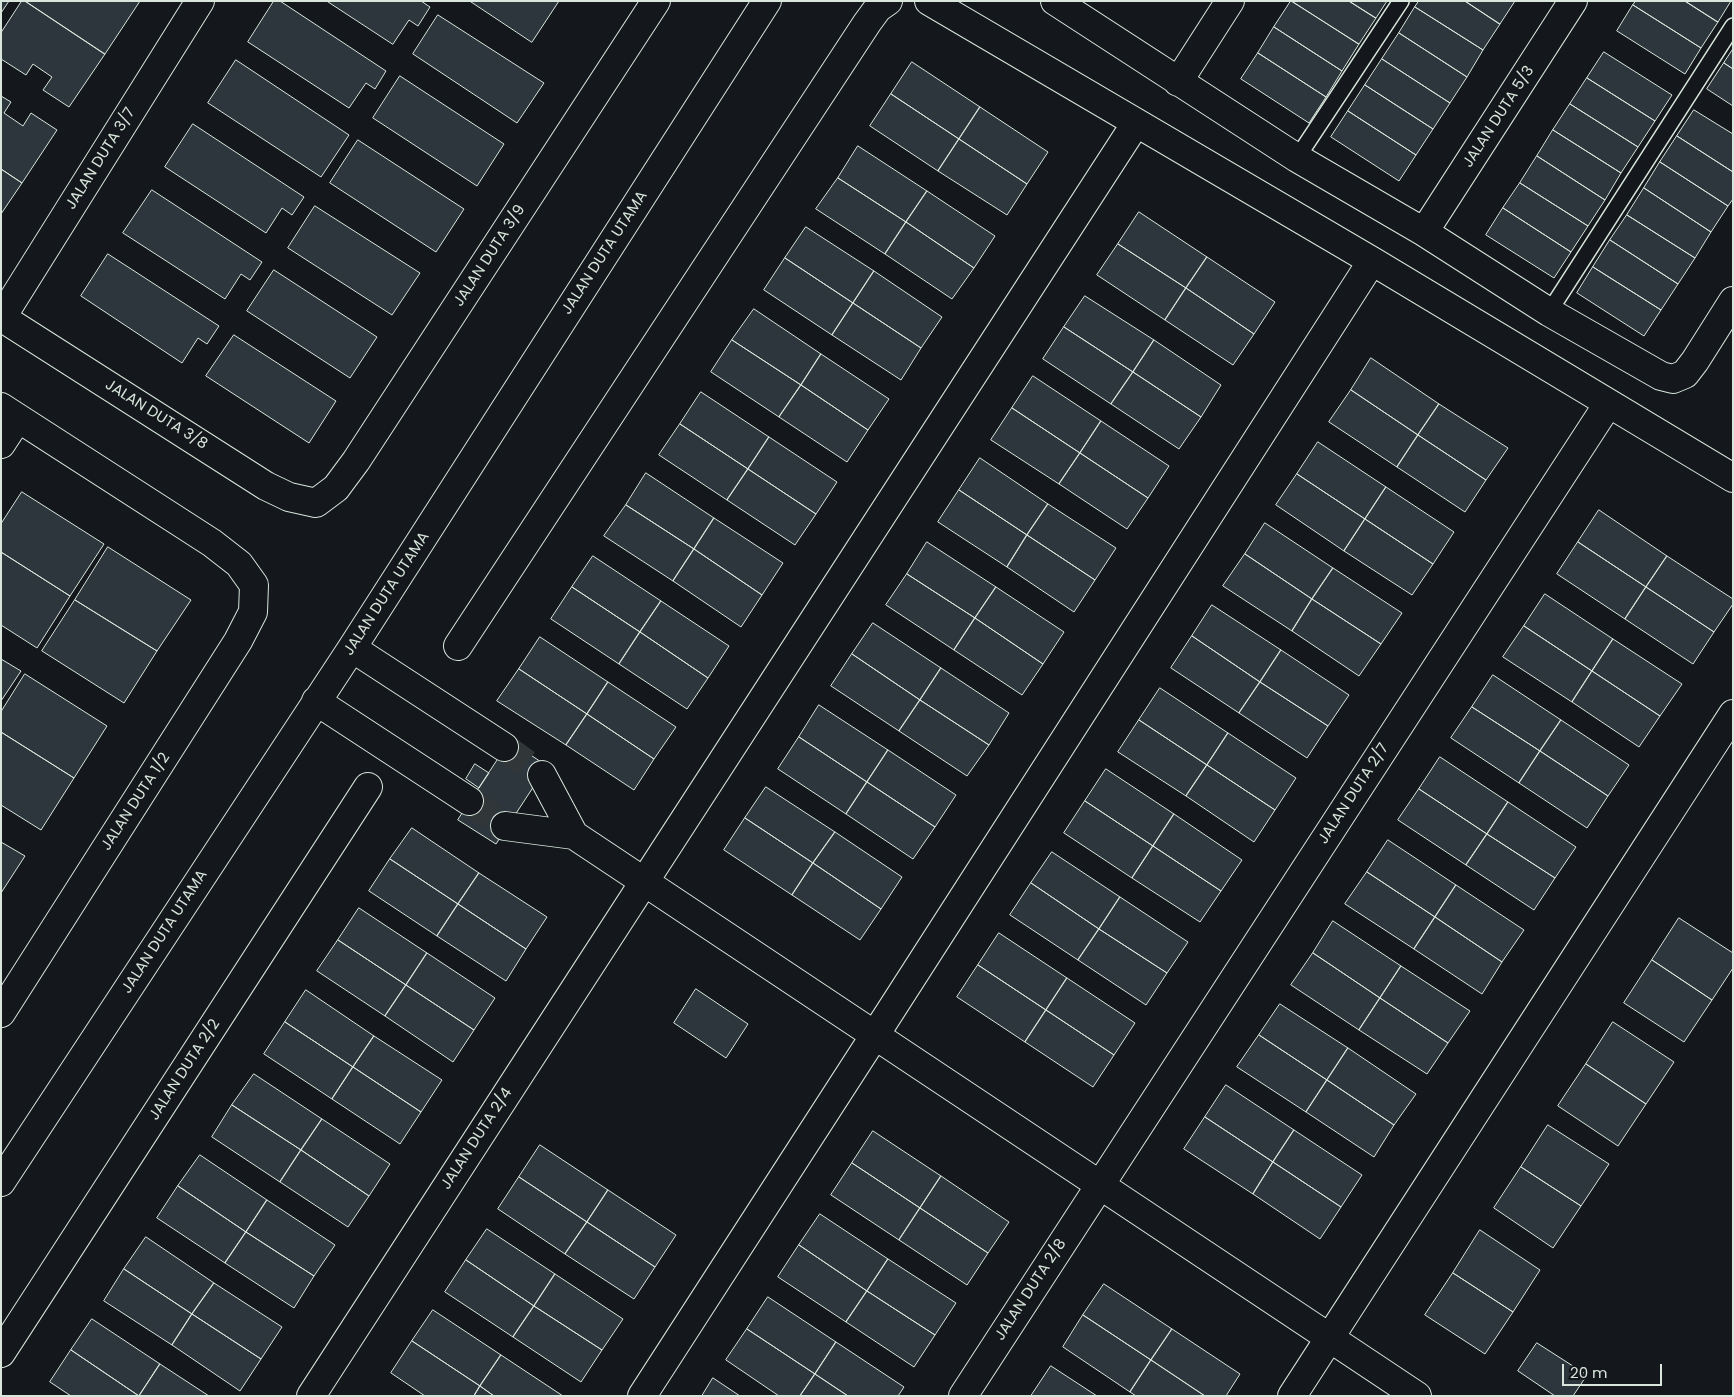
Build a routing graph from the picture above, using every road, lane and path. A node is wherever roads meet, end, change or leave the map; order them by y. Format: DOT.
graph roads {
  1 [pos="200,1"];
  2 [pos="656,1"];
  3 [pos="767,1"];
  4 [pos="888,1"];
  5 [pos="929,1"];
  6 [pos="1230,1"];
  7 [pos="1401,1"];
  8 [pos="1574,1"];
  9 [pos="1056,2"];
  10 [pos="1733,26"];
  11 [pos="1178,82"];
  12 [pos="1136,123"];
  13 [pos="1297,158"];
  14 [pos="1424,232"];
  15 [pos="1372,261"];
  16 [pos="1733,301"];
  17 [pos="1549,312"];
  18 [pos="1,317"];
  19 [pos="1608,404"];
  20 [pos="10,413"];
  21 [pos="1,444"];
  22 [pos="1733,478"];
  23 [pos="316,503"];
  24 [pos="458,646"];
  25 [pos="352,648"];
  26 [pos="316,701"];
  27 [pos="1733,714"];
  28 [pos="504,746"];
  29 [pos="542,775"];
  30 [pos="368,787"];
  31 [pos="469,801"];
  32 [pos="505,826"];
  33 [pos="574,835"];
  34 [pos="644,882"];
  35 [pos="1,1013"];
  36 [pos="875,1036"];
  37 [pos="1,1182"];
  38 [pos="1099,1184"];
  39 [pos="1330,1337"];
  40 [pos="1,1353"];
  41 [pos="311,1396"];
  42 [pos="642,1396"];
  43 [pos="962,1396"];
  44 [pos="1292,1396"];
  45 [pos="1417,1396"];
  1 -- 18 [label="street, JALAN DUTA 3/7"];
  2 -- 23 [label="street, JALAN DUTA 3/9"];
  3 -- 25 [label="street, JALAN DUTA UTAMA"];
  4 -- 24 [label="street"];
  5 -- 12 [label="street"];
  6 -- 11 [label="street"];
  7 -- 13 [label="lane"];
  8 -- 14 [label="street, JALAN DUTA 5/3"];
  9 -- 11 [label="street"];
  10 -- 17 [label="lane"];
  11 -- 13 [label="street"];
  12 -- 15 [label="street"];
  12 -- 34 [label="street, JALAN DUTA 2/4"];
  13 -- 14 [label="street"];
  14 -- 17 [label="street"];
  15 -- 19 [label="street"];
  15 -- 36 [label="street"];
  16 -- 17 [label="street"];
  18 -- 23 [label="street, JALAN DUTA 3/8"];
  19 -- 22 [label="street"];
  19 -- 38 [label="street, JALAN DUTA 2/7"];
  20 -- 21 [label="street"];
  20 -- 35 [label="street, JALAN DUTA 1/2"];
  25 -- 26 [label="street, JALAN DUTA UTAMA"];
  25 -- 28 [label="street"];
  26 -- 31 [label="street"];
  26 -- 37 [label="street, JALAN DUTA UTAMA"];
  27 -- 39 [label="street"];
  29 -- 33 [label="street"];
  30 -- 40 [label="street, JALAN DUTA 2/2"];
  32 -- 33 [label="street"];
  33 -- 34 [label="street"];
  34 -- 36 [label="street"];
  34 -- 41 [label="street, JALAN DUTA 2/4"];
  36 -- 38 [label="street"];
  36 -- 42 [label="street"];
  38 -- 39 [label="street"];
  38 -- 43 [label="street, JALAN DUTA 2/8"];
  39 -- 44 [label="street"];
  39 -- 45 [label="street"];
}
